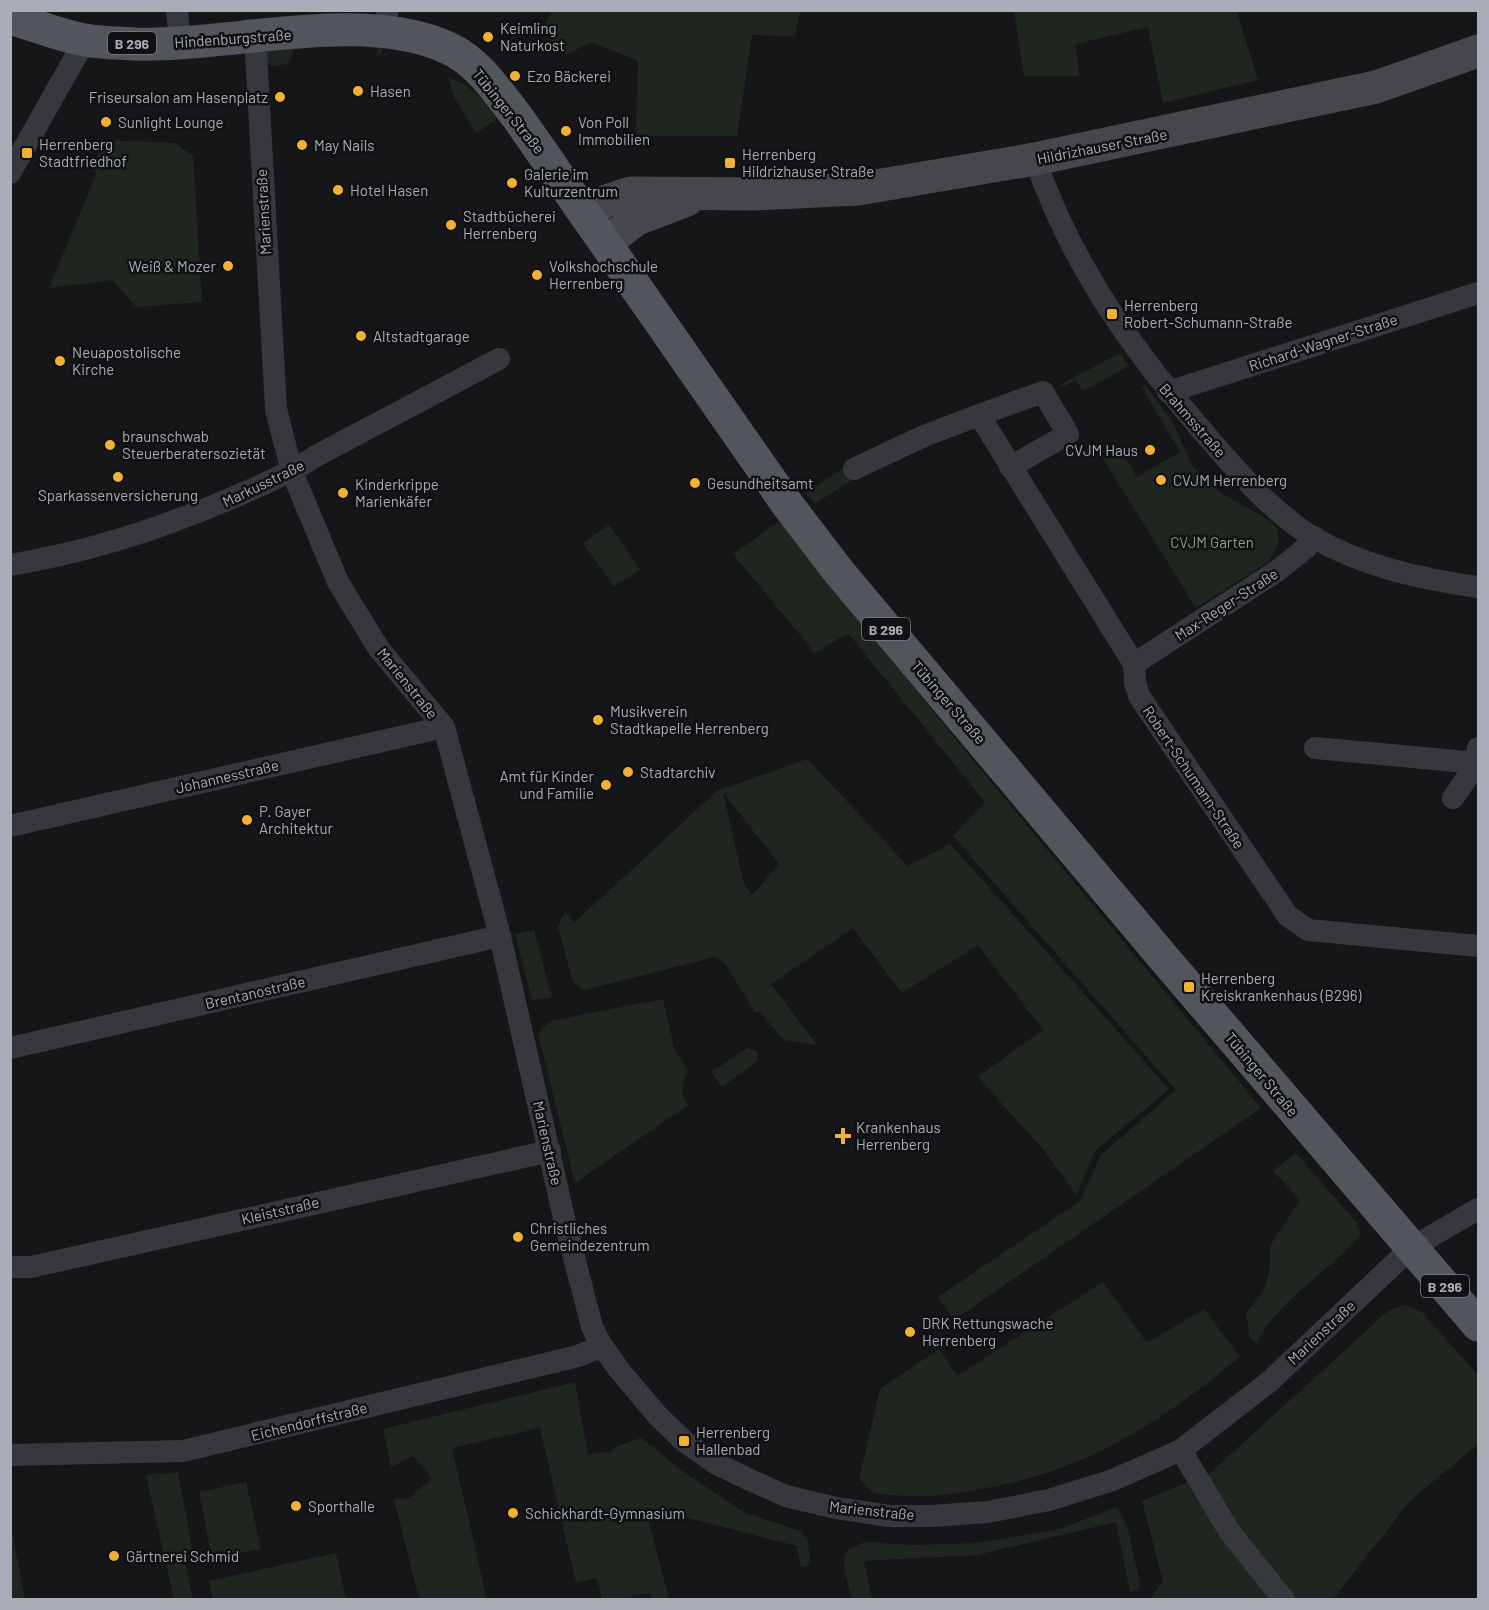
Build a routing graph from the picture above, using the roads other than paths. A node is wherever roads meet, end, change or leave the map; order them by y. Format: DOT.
graph roads {
  1 [pos="10,18"];
  2 [pos="387,21"];
  3 [pos="178,26"];
  4 [pos="255,35"];
  5 [pos="85,40"];
  6 [pos="1479,51"];
  7 [pos="1035,159"];
  8 [pos="10,173"];
  9 [pos="718,193"];
  10 [pos="586,213"];
  11 [pos="607,242"];
  12 [pos="1479,293"];
  13 [pos="499,359"];
  14 [pos="1168,392"];
  15 [pos="979,415"];
  16 [pos="1010,467"];
  17 [pos="854,469"];
  18 [pos="292,472"];
  19 [pos="1314,537"];
  20 [pos="10,565"];
  21 [pos="1479,587"];
  22 [pos="1134,664"];
  23 [pos="444,727"];
  24 [pos="1315,748"];
  25 [pos="1478,755"];
  26 [pos="1453,798"];
  27 [pos="10,826"];
  28 [pos="500,936"];
  29 [pos="1479,946"];
  30 [pos="10,1048"];
  31 [pos="550,1151"];
  32 [pos="1479,1209"];
  33 [pos="1411,1248"];
  34 [pos="10,1267"];
  35 [pos="1479,1325"];
  36 [pos="602,1346"];
  37 [pos="1181,1450"];
  38 [pos="10,1455"];
  39 [pos="1284,1599"];
  1 -- 5 [label="main road, Hindenburgstraße / B 296"];
  2 -- 4 [label="main road, Hindenburgstraße / B 296"];
  2 -- 10 [label="main road, Tübinger Straße / B 296"];
  3 -- 4 [label="main road, Hindenburgstraße / B 296"];
  3 -- 5 [label="main road, Hindenburgstraße / B 296"];
  4 -- 18 [label="street, Marienstraße"];
  5 -- 8 [label="street"];
  6 -- 7 [label="main road, Hildrizhauser Straße"];
  7 -- 9 [label="main road, Hildrizhauser Straße"];
  7 -- 14 [label="street, Brahmsstraße"];
  9 -- 10 [label="main road, Hildrizhauser Straße"];
  9 -- 11 [label="main road, Hildrizhauser Straße"];
  10 -- 11 [label="main road, Tübinger Straße / B 296"];
  11 -- 33 [label="main road, Tübinger Straße / B 296"];
  12 -- 14 [label="street, Richard-Wagner-Straße"];
  13 -- 18 [label="street, Markusstraße"];
  14 -- 19 [label="street, Brahmsstraße"];
  15 -- 16 [label="street, Robert-Schumann-Straße"];
  15 -- 16 [label="street"];
  15 -- 17 [label="street"];
  16 -- 22 [label="street, Robert-Schumann-Straße"];
  18 -- 20 [label="street, Markusstraße"];
  18 -- 23 [label="street, Marienstraße"];
  19 -- 21 [label="street, Brahmsstraße"];
  19 -- 22 [label="street, Max-Reger-Straße"];
  22 -- 29 [label="street, Robert-Schumann-Straße"];
  23 -- 27 [label="street, Johannesstraße"];
  23 -- 28 [label="street, Marienstraße"];
  24 -- 25 [label="street"];
  25 -- 26 [label="street"];
  28 -- 30 [label="street, Brentanostraße"];
  28 -- 31 [label="street, Marienstraße"];
  31 -- 34 [label="street, Kleiststraße"];
  31 -- 36 [label="street, Marienstraße"];
  32 -- 33 [label="street, Marienstraße"];
  33 -- 35 [label="main road, Tübinger Straße / B 296"];
  33 -- 37 [label="street, Marienstraße"];
  36 -- 37 [label="street, Marienstraße"];
  36 -- 38 [label="street, Eichendorffstraße"];
  37 -- 39 [label="street"];
}
